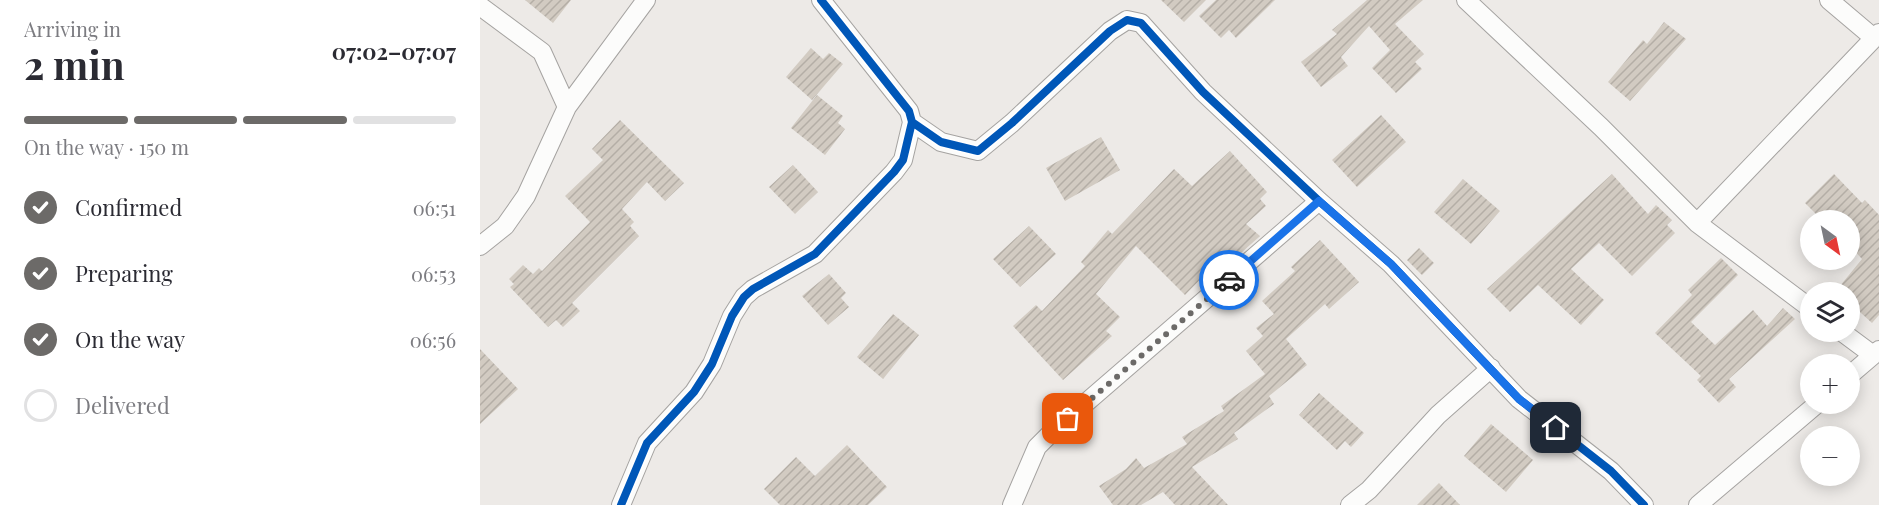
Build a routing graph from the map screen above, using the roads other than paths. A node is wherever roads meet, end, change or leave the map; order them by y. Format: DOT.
graph roads {
  1 [pos="646,0"];
  2 [pos="821,0"];
  3 [pos="1466,0"];
  4 [pos="1829,0"];
  5 [pos="480,6"];
  6 [pos="1876,36"];
  7 [pos="567,107"];
  8 [pos="912,122"];
  9 [pos="1319,201"];
  10 [pos="1697,223"];
  11 [pos="480,246"];
  12 [pos="1800,300"];
  13 [pos="1859,342"];
  14 [pos="1876,352"];
  15 [pos="1860,366"];
  16 [pos="1491,368"];
  17 [pos="1804,414"];
  18 [pos="621,505"];
  19 [pos="1012,505"];
  20 [pos="1350,505"];
  21 [pos="1644,505"];
  22 [pos="1698,505"];
  1 -- 7 [label="street"];
  2 -- 8 [label="street"];
  3 -- 10 [label="street"];
  4 -- 6 [label="street"];
  5 -- 7 [label="street"];
  6 -- 10 [label="street"];
  7 -- 11 [label="street"];
  8 -- 9 [label="street"];
  8 -- 18 [label="street"];
  9 -- 16 [label="street"];
  9 -- 19 [label="street"];
  10 -- 12 [label="street"];
  13 -- 14 [label="street"];
  14 -- 15 [label="street"];
  16 -- 20 [label="street"];
  16 -- 21 [label="street"];
  17 -- 22 [label="street"];
}
